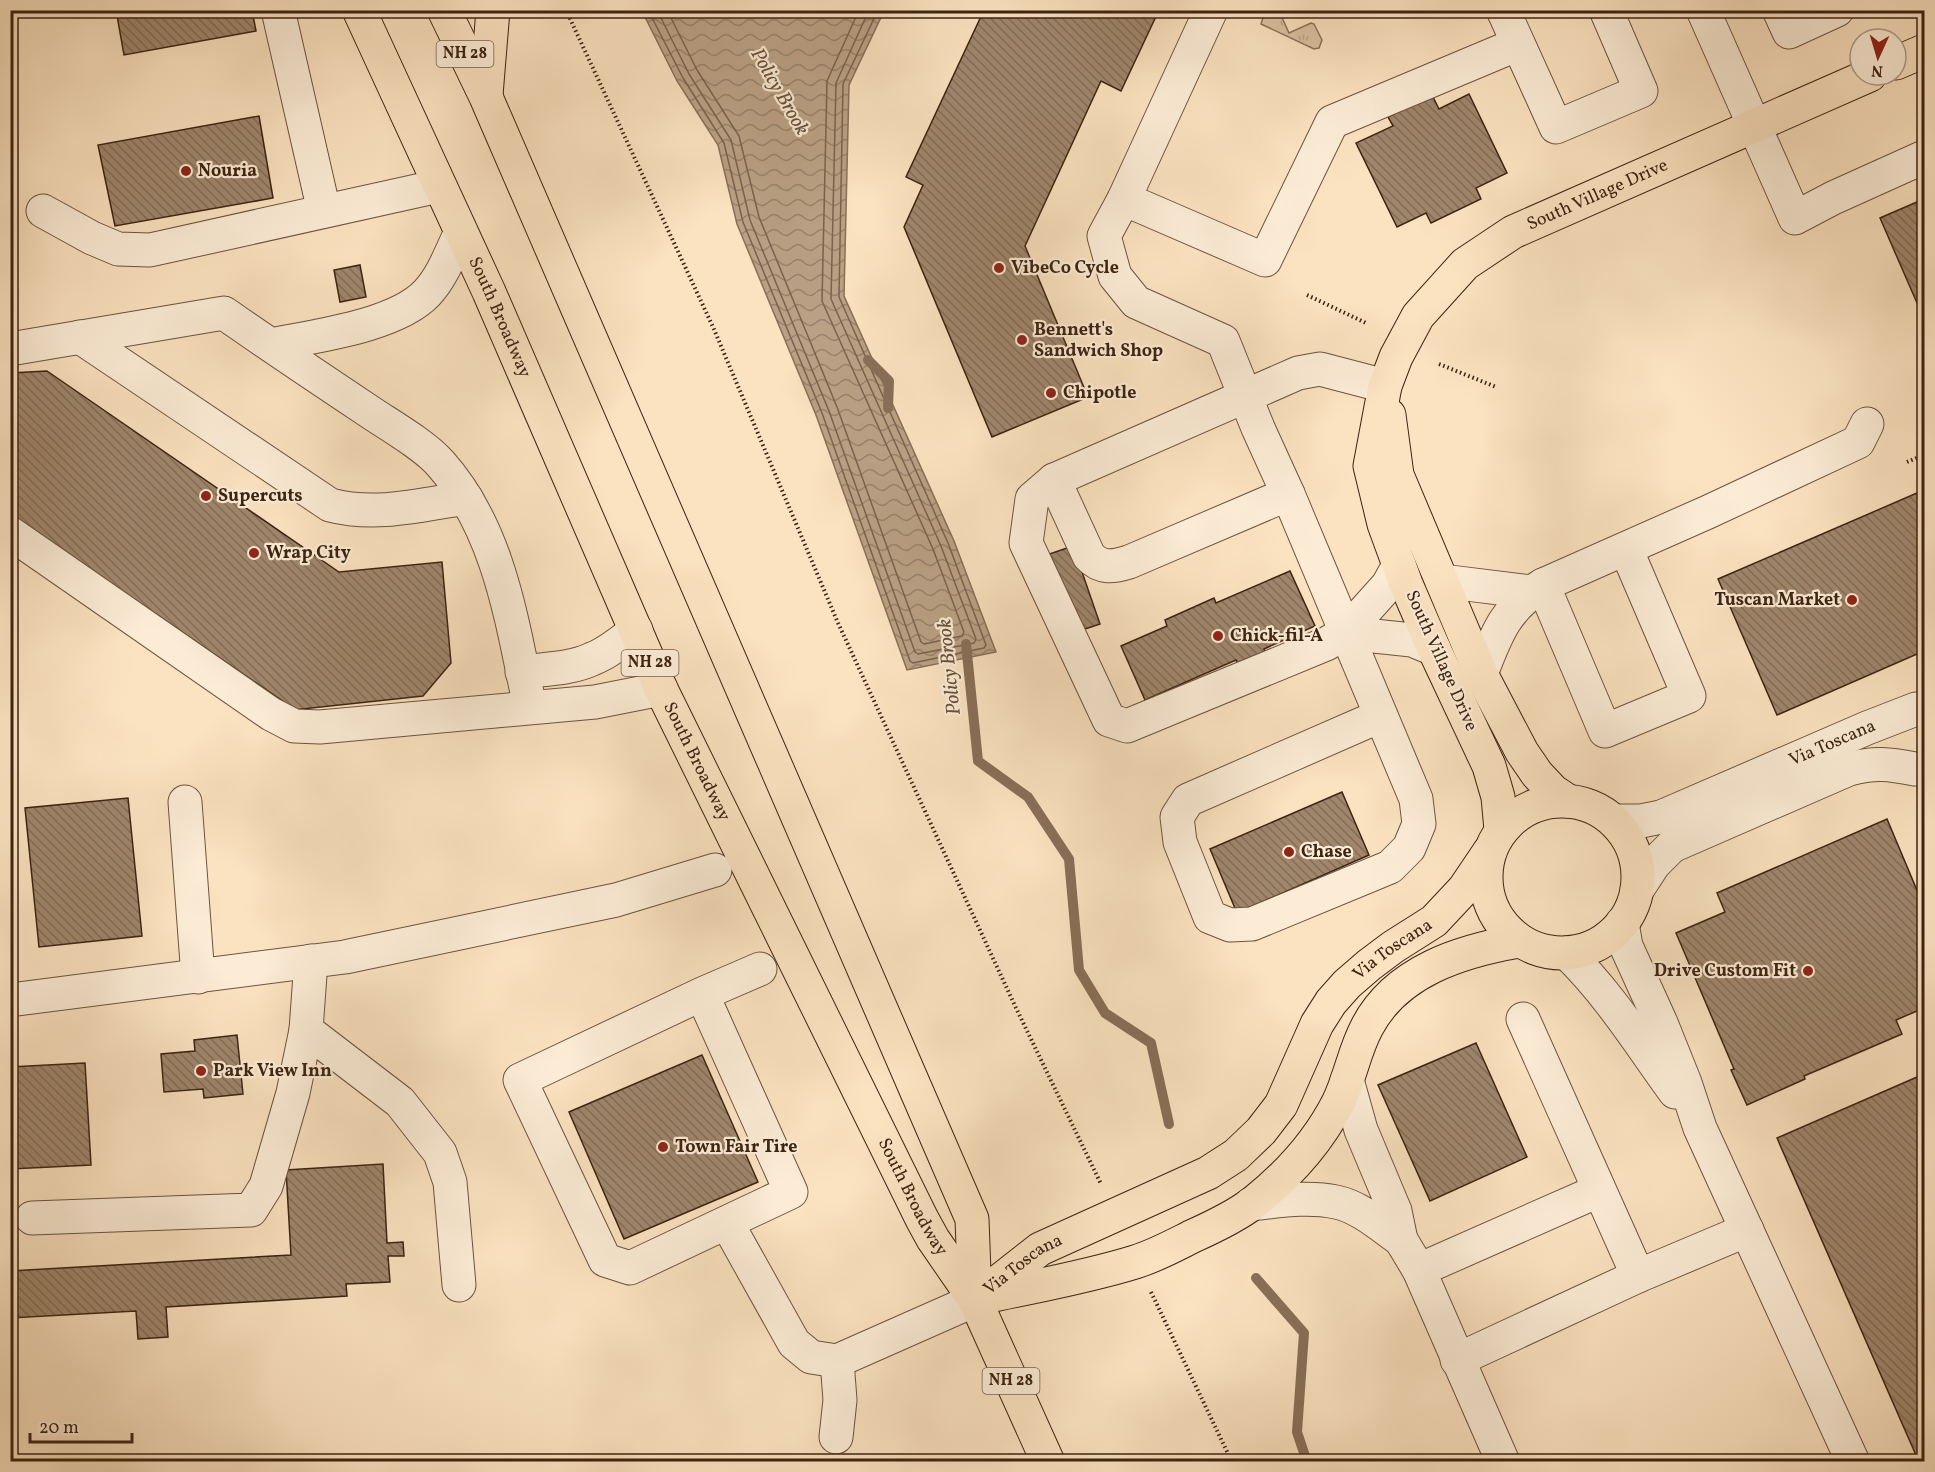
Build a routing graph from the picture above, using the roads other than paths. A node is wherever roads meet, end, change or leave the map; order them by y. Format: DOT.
graph roads {
  1 [pos="278,10"];
  2 [pos="358,10"];
  3 [pos="444,10"];
  4 [pos="493,10"];
  5 [pos="1211,10"];
  6 [pos="1503,10"];
  7 [pos="1606,10"];
  8 [pos="1703,10"];
  9 [pos="1779,10"];
  10 [pos="1837,10"];
  11 [pos="1518,44"];
  12 [pos="1924,51"];
  13 [pos="1908,58"];
  14 [pos="1848,85"];
  15 [pos="486,97"];
  16 [pos="1755,127"];
  17 [pos="1924,157"];
  18 [pos="439,186"];
  19 [pos="1124,199"];
  20 [pos="43,211"];
  21 [pos="324,211"];
  22 [pos="461,232"];
  23 [pos="80,337"];
  24 [pos="271,345"];
  25 [pos="10,349"];
  26 [pos="1385,386"];
  27 [pos="1245,396"];
  28 [pos="1867,424"];
  29 [pos="1054,480"];
  30 [pos="1288,494"];
  31 [pos="466,498"];
  32 [pos="10,533"];
  33 [pos="1626,549"];
  34 [pos="1399,565"];
  35 [pos="1442,581"];
  36 [pos="1537,589"];
  37 [pos="636,630"];
  38 [pos="1346,633"];
  39 [pos="1434,649"];
  40 [pos="522,672"];
  41 [pos="1481,674"];
  42 [pos="661,689"];
  43 [pos="530,707"];
  44 [pos="1920,707"];
  45 [pos="1380,716"];
  46 [pos="1920,778"];
  47 [pos="1568,801"];
  48 [pos="185,802"];
  49 [pos="1614,821"];
  50 [pos="1495,841"];
  51 [pos="715,870"];
  52 [pos="1637,890"];
  53 [pos="1622,923"];
  54 [pos="1519,941"];
  55 [pos="1567,954"];
  56 [pos="311,961"];
  57 [pos="760,969"];
  58 [pos="198,977"];
  59 [pos="702,994"];
  60 [pos="10,1000"];
  61 [pos="1523,1019"];
  62 [pos="306,1030"];
  63 [pos="1347,1080"];
  64 [pos="1700,1128"];
  65 [pos="1598,1191"];
  66 [pos="1251,1204"];
  67 [pos="32,1218"];
  68 [pos="727,1223"];
  69 [pos="1747,1230"];
  70 [pos="1401,1240"];
  71 [pos="1419,1270"];
  72 [pos="1638,1275"];
  73 [pos="459,1285"];
  74 [pos="975,1300"];
  75 [pos="1457,1360"];
  76 [pos="837,1361"];
  77 [pos="836,1437"];
  78 [pos="1048,1461"];
  79 [pos="1503,1461"];
  80 [pos="1853,1461"];
  1 -- 21 [label="street"];
  2 -- 18 [label="main road, South Broadway / NH 28"];
  3 -- 15 [label="main road, South Broadway / NH 28"];
  4 -- 15 [label="main road"];
  5 -- 19 [label="street"];
  6 -- 11 [label="street"];
  7 -- 11 [label="street"];
  8 -- 16 [label="street"];
  9 -- 10 [label="street"];
  11 -- 19 [label="street"];
  12 -- 13 [label="main road"];
  14 -- 16 [label="main road, South Village Drive"];
  15 -- 74 [label="main road, South Broadway / NH 28"];
  16 -- 17 [label="street"];
  16 -- 26 [label="main road, South Village Drive"];
  18 -- 21 [label="street"];
  18 -- 22 [label="main road, South Broadway / NH 28"];
  19 -- 27 [label="street"];
  20 -- 21 [label="street"];
  22 -- 24 [label="street"];
  22 -- 37 [label="main road, South Broadway / NH 28"];
  23 -- 24 [label="street"];
  23 -- 25 [label="street"];
  23 -- 31 [label="street"];
  24 -- 31 [label="street"];
  26 -- 27 [label="street"];
  26 -- 34 [label="main road, South Village Drive"];
  26 -- 35 [label="main road, South Village Drive"];
  27 -- 29 [label="street"];
  27 -- 30 [label="street"];
  28 -- 33 [label="street"];
  29 -- 30 [label="street"];
  29 -- 38 [label="street"];
  30 -- 38 [label="street"];
  31 -- 40 [label="street"];
  32 -- 43 [label="street"];
  33 -- 36 [label="street"];
  33 -- 36 [label="street"];
  34 -- 38 [label="street"];
  34 -- 39 [label="main road, South Village Drive"];
  35 -- 36 [label="street"];
  35 -- 41 [label="main road, South Village Drive"];
  36 -- 41 [label="street"];
  37 -- 40 [label="street"];
  37 -- 42 [label="main road, South Broadway / NH 28"];
  38 -- 39 [label="street"];
  38 -- 45 [label="street"];
  39 -- 50 [label="main road, South Village Drive"];
  40 -- 43 [label="street"];
  41 -- 47 [label="main road, South Village Drive"];
  42 -- 43 [label="street"];
  42 -- 74 [label="main road, South Broadway / NH 28"];
  44 -- 46 [label="street, Via Toscana"];
  44 -- 49 [label="street, Via Toscana"];
  45 -- 45 [label="street"];
  46 -- 52 [label="street, Via Toscana"];
  47 -- 49 [label="main road"];
  47 -- 50 [label="main road"];
  48 -- 58 [label="street"];
  49 -- 52 [label="main road"];
  50 -- 54 [label="main road"];
  50 -- 74 [label="main road, Via Toscana"];
  51 -- 56 [label="street"];
  52 -- 53 [label="main road"];
  53 -- 55 [label="main road"];
  53 -- 64 [label="street"];
  54 -- 55 [label="main road"];
  54 -- 63 [label="main road, Via Toscana"];
  55 -- 64 [label="street"];
  56 -- 58 [label="street"];
  56 -- 62 [label="street"];
  57 -- 59 [label="street"];
  58 -- 60 [label="street"];
  59 -- 68 [label="street"];
  59 -- 68 [label="street"];
  61 -- 65 [label="street"];
  62 -- 67 [label="street"];
  62 -- 73 [label="street"];
  63 -- 66 [label="main road, Via Toscana"];
  63 -- 70 [label="street"];
  64 -- 69 [label="street"];
  65 -- 71 [label="street"];
  65 -- 72 [label="street"];
  66 -- 70 [label="street"];
  66 -- 74 [label="main road, Via Toscana"];
  68 -- 76 [label="street"];
  69 -- 72 [label="street"];
  69 -- 80 [label="street"];
  70 -- 71 [label="street"];
  71 -- 75 [label="street"];
  72 -- 75 [label="street"];
  74 -- 76 [label="street"];
  74 -- 78 [label="main road, South Broadway / NH 28"];
  75 -- 79 [label="street"];
  76 -- 77 [label="street"];
}
